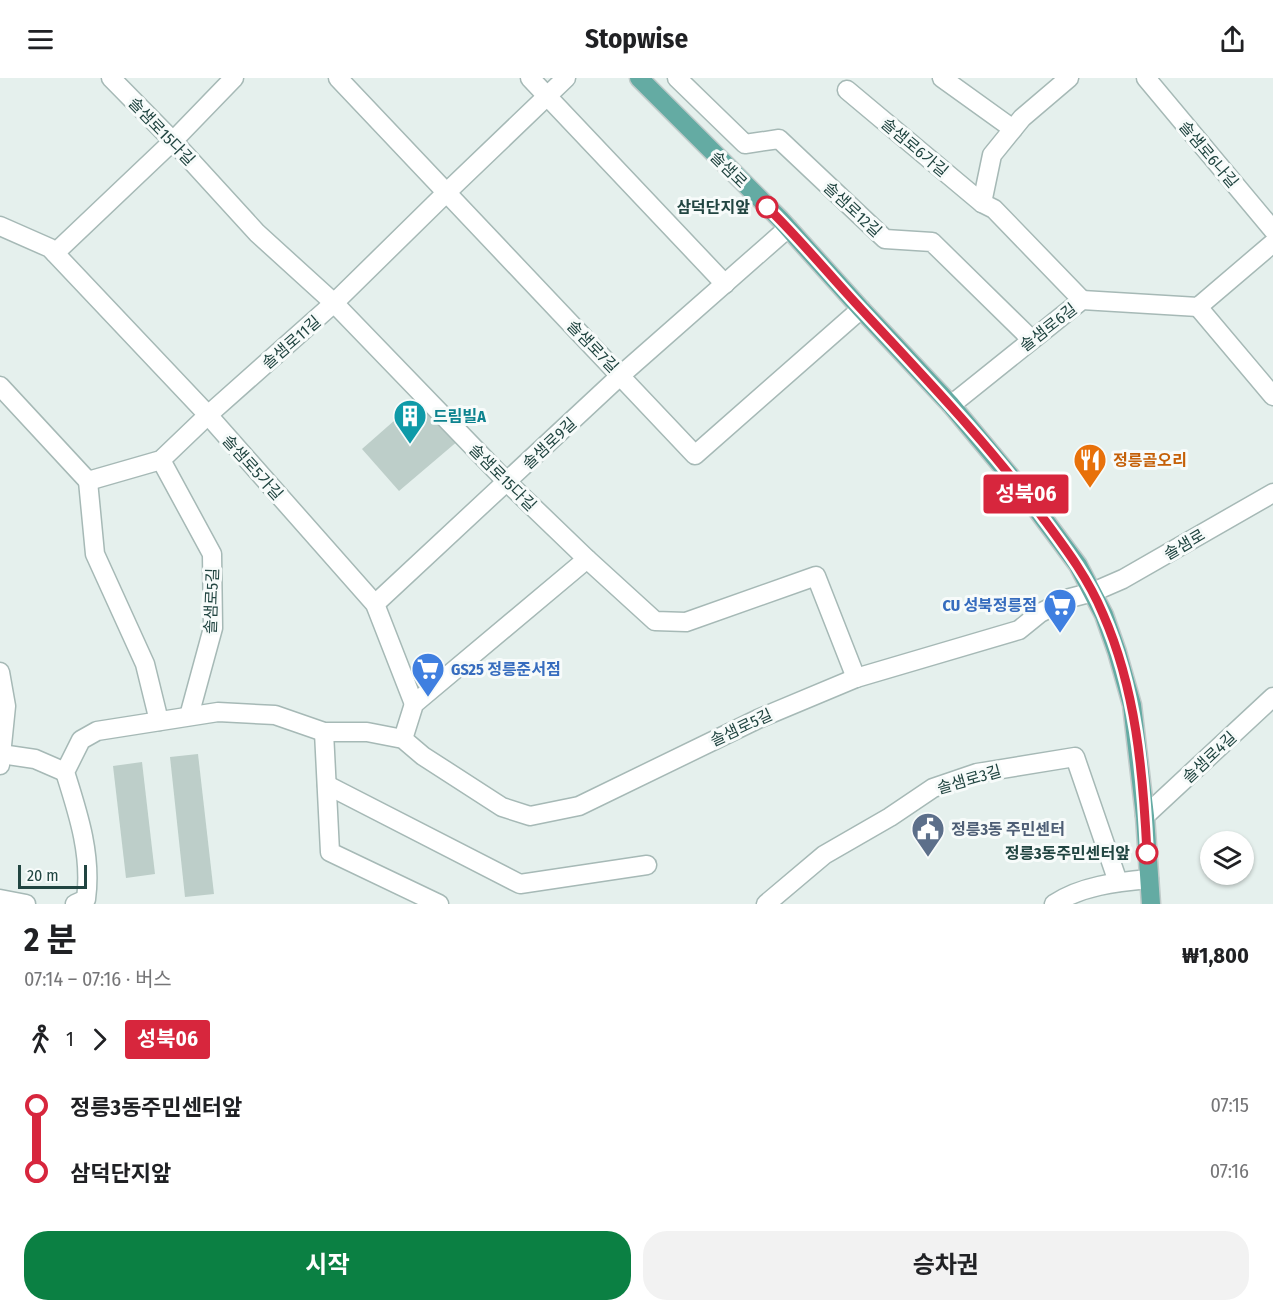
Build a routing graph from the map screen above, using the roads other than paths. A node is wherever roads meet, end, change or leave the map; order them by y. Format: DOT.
graph roads {
  1 [pos="111,78"];
  2 [pos="234,78"];
  3 [pos="338,78"];
  4 [pos="530,78"];
  5 [pos="566,78"];
  6 [pos="639,78"];
  7 [pos="677,78"];
  8 [pos="942,78"];
  9 [pos="1068,78"];
  10 [pos="1146,78"];
  11 [pos="847,90"];
  12 [pos="548,96"];
  13 [pos="1013,129"];
  14 [pos="173,141"];
  15 [pos="446,193"];
  16 [pos="982,203"];
  17 [pos="0,226"];
  18 [pos="788,228"];
  19 [pos="1273,230"];
  20 [pos="1273,243"];
  21 [pos="55,254"];
  22 [pos="725,284"];
  23 [pos="1082,300"];
  24 [pos="334,303"];
  25 [pos="1198,307"];
  26 [pos="861,309"];
  27 [pos="1031,339"];
  28 [pos="621,375"];
  29 [pos="0,386"];
  30 [pos="1273,396"];
  31 [pos="951,405"];
  32 [pos="208,415"];
  33 [pos="161,460"];
  34 [pos="88,481"];
  35 [pos="507,482"];
  36 [pos="1273,493"];
  37 [pos="587,559"];
  38 [pos="1093,592"];
  39 [pos="375,604"];
  40 [pos="0,672"];
  41 [pos="856,678"];
  42 [pos="1273,697"];
  43 [pos="414,704"];
  44 [pos="189,716"];
  45 [pos="159,721"];
  46 [pos="324,732"];
  47 [pos="404,739"];
  48 [pos="1,759"];
  49 [pos="65,772"];
  50 [pos="327,785"];
  51 [pos="1145,816"];
  52 [pos="647,865"];
  53 [pos="1149,879"];
  54 [pos="1118,882"];
  55 [pos="0,899"];
  56 [pos="26,904"];
  57 [pos="75,904"];
  58 [pos="439,904"];
  59 [pos="766,904"];
  60 [pos="1054,904"];
  61 [pos="1151,904"];
  1 -- 14 [label="street, 솔샘로15다길"];
  2 -- 14 [label="street"];
  3 -- 15 [label="street, 솔샘로7길"];
  4 -- 12 [label="street"];
  5 -- 12 [label="street, 솔샘로11길"];
  6 -- 18 [label="main road, 솔샘로"];
  7 -- 27 [label="street, 솔샘로12길"];
  8 -- 13 [label="street"];
  9 -- 13 [label="street"];
  10 -- 19 [label="street, 솔샘로6나길"];
  11 -- 16 [label="street, 솔샘로6가길"];
  12 -- 15 [label="street, 솔샘로11길"];
  12 -- 22 [label="street"];
  13 -- 16 [label="street"];
  14 -- 21 [label="street"];
  14 -- 24 [label="street, 솔샘로15다길"];
  15 -- 24 [label="street, 솔샘로11길"];
  15 -- 28 [label="street, 솔샘로7길"];
  16 -- 23 [label="street, 솔샘로6가길"];
  17 -- 21 [label="street, 솔샘로5가길"];
  18 -- 22 [label="street, 솔샘로9길"];
  18 -- 26 [label="main road, 솔샘로"];
  20 -- 25 [label="street"];
  21 -- 32 [label="street, 솔샘로5가길"];
  22 -- 28 [label="street, 솔샘로9길"];
  23 -- 25 [label="street, 솔샘로6길"];
  23 -- 27 [label="street, 솔샘로6길"];
  24 -- 32 [label="street, 솔샘로11길"];
  24 -- 35 [label="street, 솔샘로15다길"];
  25 -- 30 [label="street"];
  26 -- 28 [label="street, 솔샘로7길"];
  26 -- 31 [label="main road, 솔샘로"];
  27 -- 31 [label="street, 솔샘로6길"];
  28 -- 35 [label="street, 솔샘로9길"];
  29 -- 34 [label="street"];
  31 -- 38 [label="main road, 솔샘로"];
  32 -- 33 [label="street, 솔샘로11길"];
  32 -- 39 [label="street, 솔샘로5가길"];
  33 -- 34 [label="street, 솔샘로11길"];
  33 -- 44 [label="street, 솔샘로5길"];
  34 -- 45 [label="street"];
  35 -- 37 [label="street, 솔샘로15다길"];
  35 -- 39 [label="street, 솔샘로9길"];
  36 -- 38 [label="street, 솔샘로"];
  37 -- 41 [label="street, 솔샘로15다길"];
  37 -- 43 [label="street"];
  38 -- 41 [label="street, 솔샘로5길"];
  38 -- 51 [label="main road, 솔샘로"];
  39 -- 43 [label="street, 솔샘로5가길"];
  40 -- 48 [label="street"];
  41 -- 47 [label="street, 솔샘로5길"];
  42 -- 51 [label="street, 솔샘로4길"];
  43 -- 47 [label="street"];
  44 -- 45 [label="street, 솔샘로5길"];
  44 -- 46 [label="street, 솔샘로5길"];
  45 -- 49 [label="street, 솔샘로5길"];
  46 -- 47 [label="street, 솔샘로5길"];
  46 -- 50 [label="street"];
  48 -- 49 [label="street"];
  49 -- 57 [label="street"];
  50 -- 52 [label="street"];
  50 -- 58 [label="street"];
  51 -- 53 [label="main road, 솔샘로"];
  53 -- 54 [label="street"];
  53 -- 61 [label="main road, 솔샘로"];
  54 -- 59 [label="street, 솔샘로3길"];
  54 -- 60 [label="street"];
  55 -- 56 [label="street"];
}
